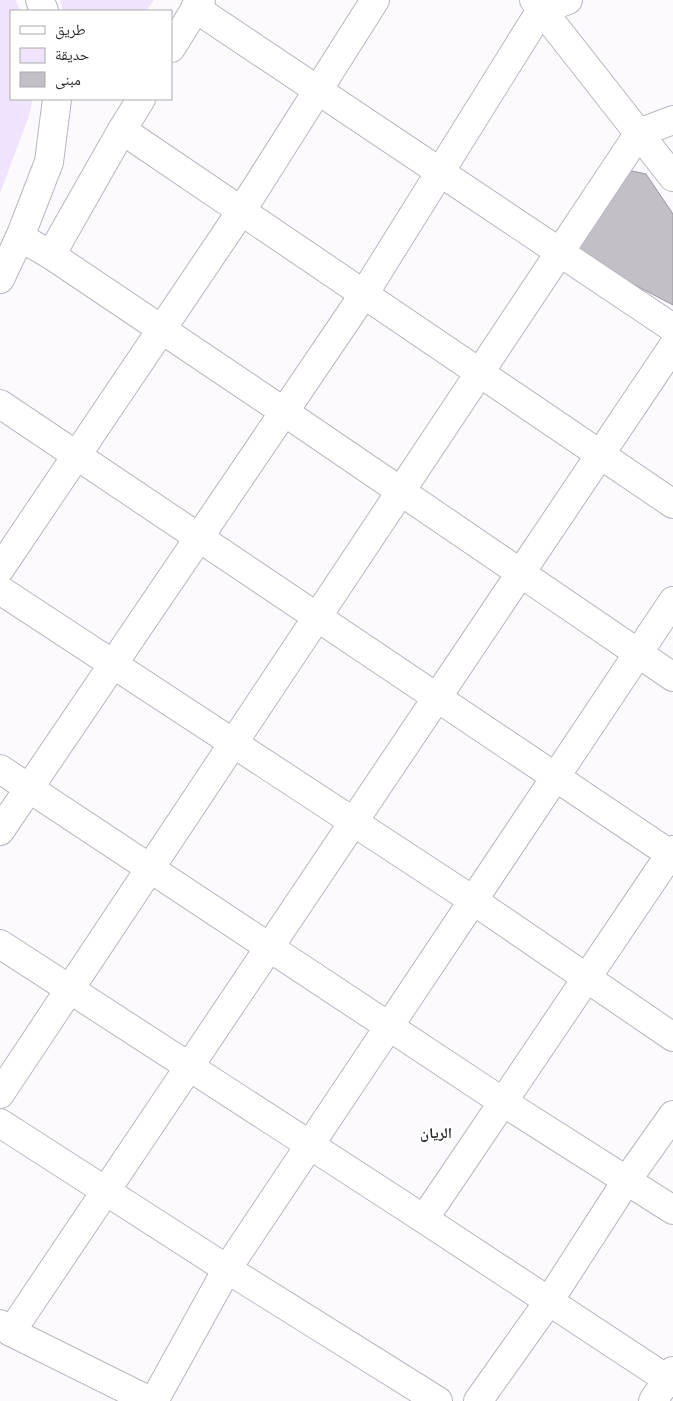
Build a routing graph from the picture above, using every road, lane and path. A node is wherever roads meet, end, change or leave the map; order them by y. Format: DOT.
graph roads {
  1 [pos="375,0"];
  2 [pos="568,0"];
  3 [pos="198,4"];
  4 [pos="538,5"];
  5 [pos="172,46"];
  6 [pos="318,90"];
  7 [pos="57,100"];
  8 [pos="140,100"];
  9 [pos="673,120"];
  10 [pos="122,130"];
  11 [pos="639,133"];
  12 [pos="440,172"];
  13 [pos="673,177"];
  14 [pos="242,210"];
  15 [pos="20,236"];
  16 [pos="560,252"];
  17 [pos="51,255"];
  18 [pos="0,279"];
  19 [pos="364,294"];
  20 [pos="673,328"];
  21 [pos="162,329"];
  22 [pos="673,346"];
  23 [pos="479,373"];
  24 [pos="0,404"];
  25 [pos="283,411"];
  26 [pos="77,455"];
  27 [pos="600,455"];
  28 [pos="400,492"];
  29 [pos="673,504"];
  30 [pos="198,537"];
  31 [pos="0,569"];
  32 [pos="520,573"];
  33 [pos="0,590"];
  34 [pos="673,601"];
  35 [pos="317,617"];
  36 [pos="638,654"];
  37 [pos="112,664"];
  38 [pos="673,677"];
  39 [pos="437,697"];
  40 [pos="233,743"];
  41 [pos="0,769"];
  42 [pos="556,777"];
  43 [pos="29,788"];
  44 [pos="354,822"];
  45 [pos="0,831"];
  46 [pos="672,853"];
  47 [pos="150,868"];
  48 [pos="474,901"];
  49 [pos="0,944"];
  50 [pos="270,948"];
  51 [pos="586,978"];
  52 [pos="70,989"];
  53 [pos="390,1027"];
  54 [pos="673,1037"];
  55 [pos="189,1067"];
  56 [pos="0,1094"];
  57 [pos="503,1102"];
  58 [pos="673,1115"];
  59 [pos="0,1123"];
  60 [pos="310,1145"];
  61 [pos="627,1180"];
  62 [pos="106,1191"];
  63 [pos="673,1210"];
  64 [pos="424,1219"];
  65 [pos="227,1269"];
  66 [pos="549,1301"];
  67 [pos="6,1328"];
  68 [pos="671,1377"];
  69 [pos="150,1401"];
  70 [pos="154,1401"];
  71 [pos="438,1401"];
  72 [pos="478,1401"];
  73 [pos="652,1401"];
  1 -- 6 [label="street"];
  2 -- 4 [label="street"];
  3 -- 5 [label="street"];
  3 -- 6 [label="street"];
  4 -- 11 [label="street"];
  4 -- 12 [label="street"];
  6 -- 12 [label="street"];
  6 -- 14 [label="street"];
  7 -- 15 [label="street"];
  8 -- 10 [label="street"];
  9 -- 11 [label="street"];
  10 -- 14 [label="street"];
  10 -- 17 [label="street"];
  11 -- 13 [label="street"];
  11 -- 16 [label="street"];
  12 -- 16 [label="street"];
  12 -- 19 [label="street"];
  14 -- 19 [label="street"];
  14 -- 21 [label="street"];
  15 -- 17 [label="street"];
  15 -- 18 [label="street"];
  16 -- 20 [label="street"];
  16 -- 23 [label="street"];
  17 -- 21 [label="street"];
  19 -- 23 [label="street"];
  19 -- 25 [label="street"];
  21 -- 25 [label="street"];
  21 -- 26 [label="street"];
  22 -- 27 [label="street"];
  23 -- 27 [label="street"];
  23 -- 28 [label="street"];
  24 -- 26 [label="street"];
  25 -- 28 [label="street"];
  25 -- 30 [label="street"];
  26 -- 30 [label="street"];
  26 -- 31 [label="street"];
  27 -- 29 [label="street"];
  27 -- 32 [label="street"];
  28 -- 32 [label="street"];
  28 -- 35 [label="street"];
  30 -- 35 [label="street"];
  30 -- 37 [label="street"];
  32 -- 36 [label="street"];
  32 -- 39 [label="street"];
  33 -- 37 [label="street"];
  34 -- 36 [label="street"];
  35 -- 39 [label="street"];
  35 -- 40 [label="street"];
  36 -- 38 [label="street"];
  36 -- 42 [label="street"];
  37 -- 40 [label="street"];
  37 -- 43 [label="street"];
  39 -- 42 [label="street"];
  39 -- 44 [label="street"];
  40 -- 44 [label="street"];
  40 -- 47 [label="street"];
  41 -- 43 [label="street"];
  42 -- 46 [label="street"];
  42 -- 48 [label="street"];
  43 -- 45 [label="street"];
  43 -- 47 [label="street"];
  44 -- 48 [label="street"];
  44 -- 50 [label="street"];
  46 -- 51 [label="street"];
  47 -- 50 [label="street"];
  47 -- 52 [label="street"];
  48 -- 51 [label="street"];
  48 -- 53 [label="street"];
  49 -- 52 [label="street"];
  50 -- 53 [label="street"];
  50 -- 55 [label="street"];
  51 -- 54 [label="street"];
  51 -- 57 [label="street"];
  52 -- 55 [label="street"];
  52 -- 56 [label="street"];
  53 -- 57 [label="street"];
  53 -- 60 [label="street"];
  55 -- 60 [label="street"];
  55 -- 62 [label="street"];
  57 -- 61 [label="street"];
  57 -- 64 [label="street"];
  58 -- 61 [label="street"];
  59 -- 62 [label="street"];
  60 -- 64 [label="street"];
  60 -- 65 [label="street"];
  61 -- 63 [label="street"];
  61 -- 66 [label="street"];
  62 -- 65 [label="street"];
  62 -- 67 [label="street"];
  64 -- 66 [label="street"];
  65 -- 70 [label="street"];
  65 -- 71 [label="street"];
  66 -- 68 [label="street"];
  66 -- 72 [label="street"];
  67 -- 69 [label="street"];
  68 -- 73 [label="street"];
}
